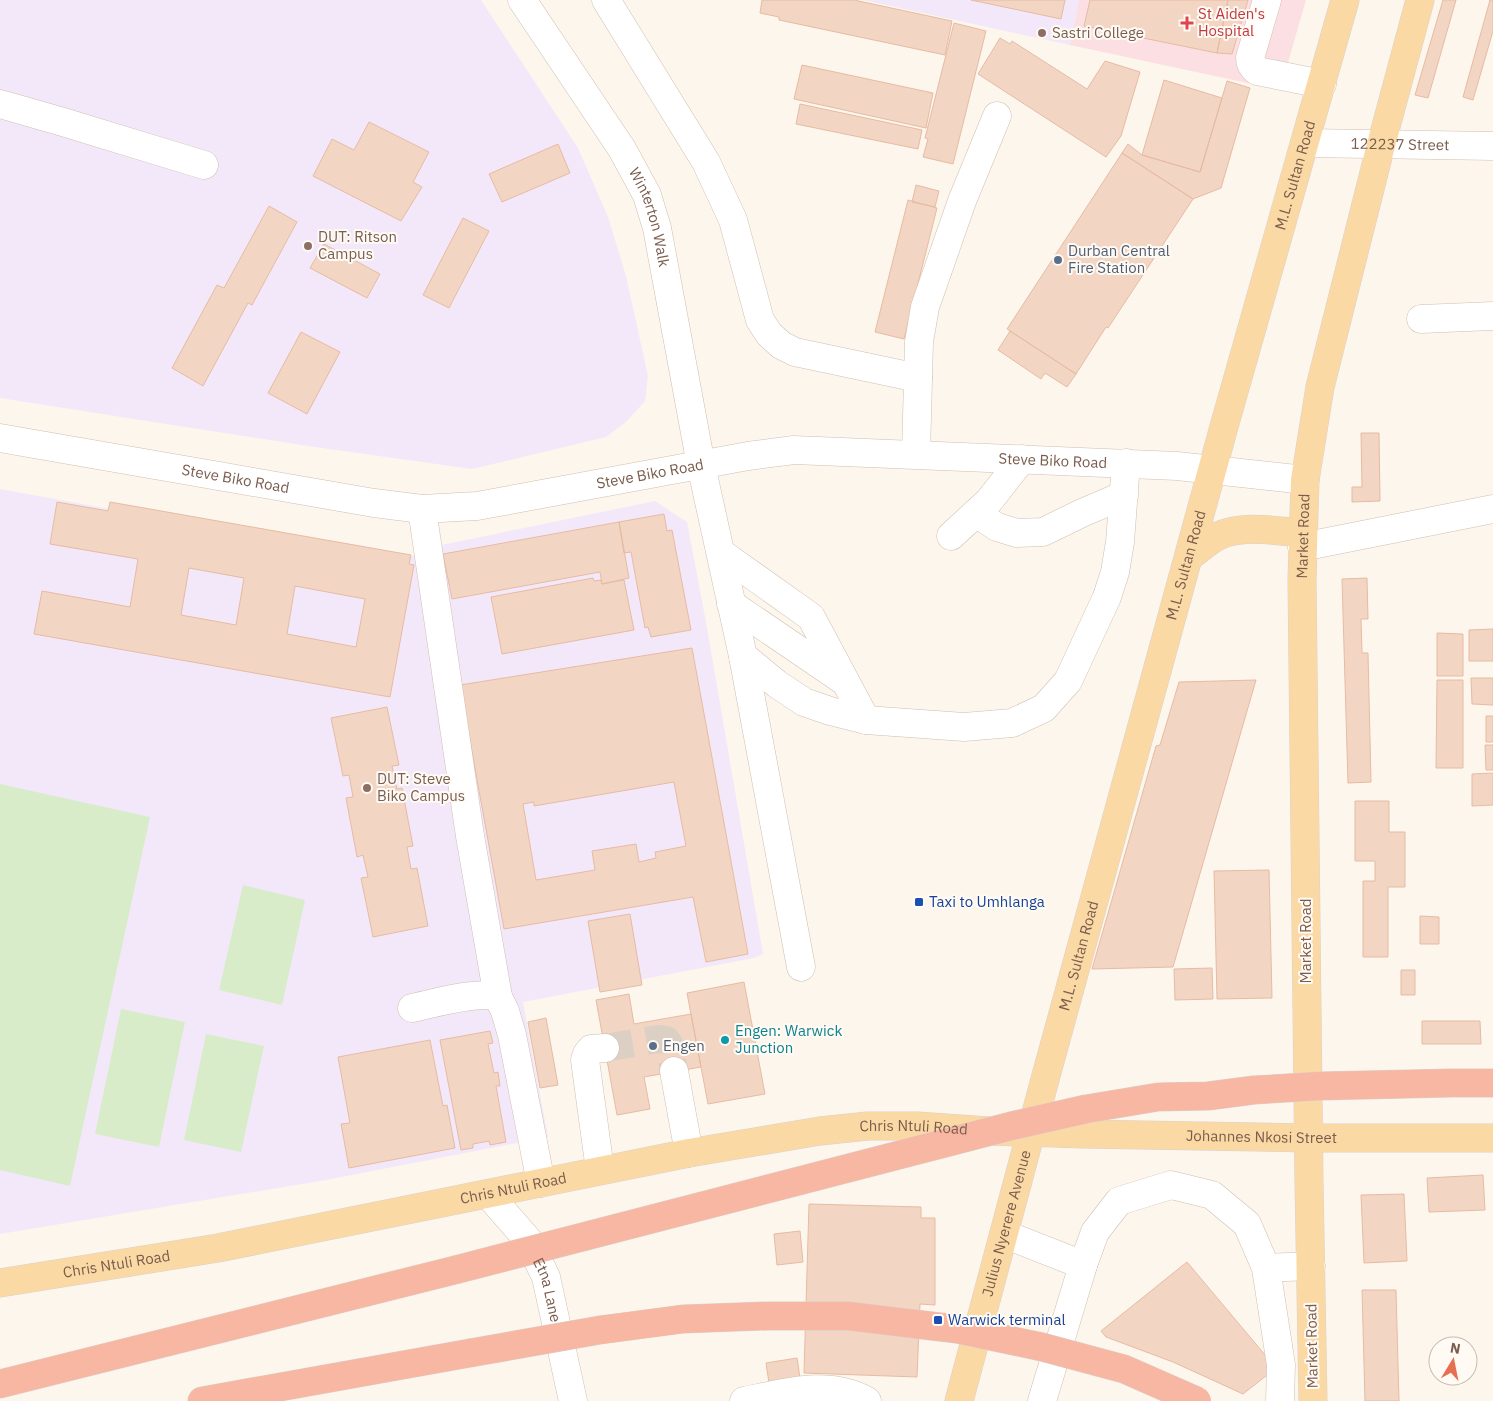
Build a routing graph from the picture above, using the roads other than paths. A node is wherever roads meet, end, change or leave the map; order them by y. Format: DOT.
graph roads {
  1 [pos="522,0"];
  2 [pos="606,0"];
  3 [pos="1267,0"];
  4 [pos="1345,0"];
  5 [pos="1420,0"];
  6 [pos="1322,84"];
  7 [pos="0,104"];
  8 [pos="997,116"];
  9 [pos="1306,143"];
  10 [pos="1381,145"];
  11 [pos="1493,146"];
  12 [pos="204,165"];
  13 [pos="1493,316"];
  14 [pos="1421,319"];
  15 [pos="918,378"];
  16 [pos="0,438"];
  17 [pos="916,454"];
  18 [pos="1022,459"];
  19 [pos="1126,463"];
  20 [pos="700,464"];
  21 [pos="1213,469"];
  22 [pos="1305,480"];
  23 [pos="1124,495"];
  24 [pos="422,509"];
  25 [pos="1493,509"];
  26 [pos="976,513"];
  27 [pos="951,536"];
  28 [pos="1302,540"];
  29 [pos="721,553"];
  30 [pos="1190,556"];
  31 [pos="731,604"];
  32 [pos="743,656"];
  33 [pos="847,684"];
  34 [pos="866,720"];
  35 [pos="801,967"];
  36 [pos="498,997"];
  37 [pos="412,1008"];
  38 [pos="605,1048"];
  39 [pos="674,1072"];
  40 [pos="1493,1083"];
  41 [pos="1031,1132"];
  42 [pos="1308,1138"];
  43 [pos="1493,1138"];
  44 [pos="689,1153"];
  45 [pos="600,1170"];
  46 [pos="541,1183"];
  47 [pos="488,1194"];
  48 [pos="1004,1234"];
  49 [pos="1083,1265"];
  50 [pos="1311,1266"];
  51 [pos="1266,1268"];
  52 [pos="0,1283"];
  53 [pos="0,1384"];
  54 [pos="202,1401"];
  55 [pos="573,1401"];
  56 [pos="744,1401"];
  57 [pos="867,1401"];
  58 [pos="959,1401"];
  59 [pos="1042,1401"];
  60 [pos="1198,1401"];
  61 [pos="1280,1401"];
  62 [pos="1313,1401"];
  1 -- 20 [label="street, Winterton Walk"];
  2 -- 15 [label="street"];
  3 -- 6 [label="street"];
  4 -- 6 [label="main road, M.L. Sultan Road"];
  5 -- 10 [label="main road"];
  6 -- 9 [label="main road, M.L. Sultan Road"];
  7 -- 12 [label="street"];
  8 -- 15 [label="street"];
  9 -- 10 [label="street, 122237 Street"];
  9 -- 21 [label="main road, M.L. Sultan Road"];
  10 -- 11 [label="street, 122237 Street"];
  10 -- 22 [label="main road"];
  13 -- 14 [label="street"];
  15 -- 17 [label="street"];
  16 -- 24 [label="street, Steve Biko Road"];
  17 -- 18 [label="street, Steve Biko Road"];
  17 -- 20 [label="street, Steve Biko Road"];
  18 -- 19 [label="street, Steve Biko Road"];
  18 -- 26 [label="street"];
  19 -- 21 [label="street, Steve Biko Road"];
  19 -- 23 [label="street"];
  20 -- 24 [label="street, Steve Biko Road"];
  20 -- 29 [label="street, Winterton Walk"];
  21 -- 22 [label="street, Steve Biko Road"];
  21 -- 30 [label="main road, M.L. Sultan Road"];
  22 -- 28 [label="main road, Market Road"];
  23 -- 26 [label="street"];
  23 -- 34 [label="street"];
  24 -- 36 [label="street"];
  25 -- 28 [label="street"];
  26 -- 27 [label="street"];
  28 -- 30 [label="main road"];
  28 -- 42 [label="main road, Market Road"];
  29 -- 31 [label="street, Winterton Walk"];
  29 -- 33 [label="street"];
  30 -- 41 [label="main road, M.L. Sultan Road"];
  31 -- 32 [label="street, Winterton Walk"];
  31 -- 33 [label="street"];
  32 -- 34 [label="street"];
  32 -- 35 [label="street, Winterton Walk"];
  33 -- 34 [label="street"];
  36 -- 37 [label="street"];
  36 -- 46 [label="street"];
  38 -- 45 [label="street"];
  39 -- 44 [label="street"];
  40 -- 53 [label="highway, bridge"];
  41 -- 42 [label="main road, Johannes Nkosi Street"];
  41 -- 44 [label="main road, Chris Ntuli Road"];
  41 -- 48 [label="main road, Julius Nyerere Avenue"];
  42 -- 43 [label="main road, Johannes Nkosi Street"];
  42 -- 50 [label="main road, Market Road"];
  44 -- 45 [label="main road, Chris Ntuli Road"];
  45 -- 46 [label="main road, Chris Ntuli Road"];
  46 -- 47 [label="main road, Chris Ntuli Road"];
  47 -- 52 [label="main road, Chris Ntuli Road"];
  47 -- 55 [label="street, Etna Lane"];
  48 -- 49 [label="street"];
  48 -- 58 [label="main road, Julius Nyerere Avenue"];
  49 -- 51 [label="street"];
  49 -- 59 [label="street"];
  50 -- 51 [label="street"];
  50 -- 62 [label="main road, Market Road"];
  51 -- 61 [label="street"];
  54 -- 60 [label="highway, bridge"];
  56 -- 57 [label="street"];
}
